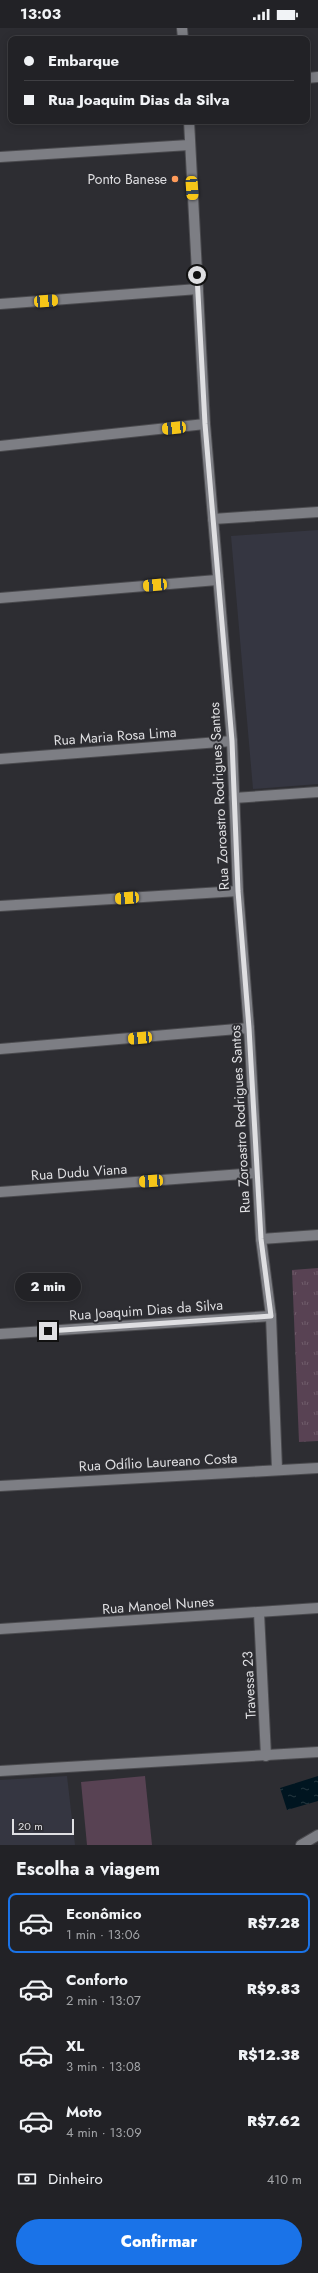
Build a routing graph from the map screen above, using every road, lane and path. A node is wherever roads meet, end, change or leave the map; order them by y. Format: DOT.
graph roads {
  1 [pos="189,124"];
  2 [pos="189,145"];
  3 [pos="0,157"];
  4 [pos="198,289"];
  5 [pos="0,304"];
  6 [pos="205,424"];
  7 [pos="0,446"];
  8 [pos="318,512"];
  9 [pos="213,519"];
  10 [pos="217,580"];
  11 [pos="0,598"];
  12 [pos="232,741"];
  13 [pos="0,759"];
  14 [pos="318,792"];
  15 [pos="234,798"];
  16 [pos="238,891"];
  17 [pos="0,906"];
  18 [pos="249,1028"];
  19 [pos="0,1049"];
  20 [pos="256,1173"];
  21 [pos="0,1192"];
  22 [pos="318,1235"];
  23 [pos="261,1239"];
  24 [pos="271,1316"];
  25 [pos="0,1334"];
  26 [pos="318,1468"];
  27 [pos="277,1469"];
  28 [pos="0,1486"];
  29 [pos="318,1608"];
  30 [pos="259,1613"];
  31 [pos="0,1629"];
  32 [pos="318,1752"];
  33 [pos="266,1756"];
  34 [pos="0,1771"];
  35 [pos="318,1835"];
  36 [pos="301,1845"];
  1 -- 2 [label="street, Rua Zoroastro Rodrigues Santos"];
  2 -- 3 [label="street"];
  2 -- 4 [label="street, Rua Zoroastro Rodrigues Santos"];
  4 -- 5 [label="street"];
  4 -- 6 [label="street, Rua Zoroastro Rodrigues Santos"];
  6 -- 7 [label="street"];
  6 -- 9 [label="street, Rua Zoroastro Rodrigues Santos"];
  8 -- 9 [label="street"];
  9 -- 10 [label="street, Rua Zoroastro Rodrigues Santos"];
  10 -- 11 [label="street"];
  10 -- 12 [label="street, Rua Zoroastro Rodrigues Santos"];
  12 -- 13 [label="street, Rua Maria Rosa Lima"];
  12 -- 15 [label="street, Rua Zoroastro Rodrigues Santos"];
  14 -- 15 [label="street"];
  15 -- 16 [label="street, Rua Zoroastro Rodrigues Santos"];
  16 -- 17 [label="street"];
  16 -- 18 [label="street, Rua Zoroastro Rodrigues Santos"];
  18 -- 19 [label="street"];
  18 -- 20 [label="street, Rua Zoroastro Rodrigues Santos"];
  20 -- 21 [label="street, Rua Dudu Viana"];
  20 -- 23 [label="street, Rua Zoroastro Rodrigues Santos"];
  22 -- 23 [label="street"];
  23 -- 24 [label="street, Rua Zoroastro Rodrigues Santos"];
  24 -- 25 [label="street, Rua Joaquim Dias da Silva"];
  24 -- 27 [label="street, Rua Zoroastro Rodrigues Santos"];
  26 -- 27 [label="street, Rua Odílio Laureano Costa"];
  27 -- 28 [label="street, Rua Odílio Laureano Costa"];
  29 -- 30 [label="street, Rua Manoel Nunes"];
  30 -- 31 [label="street, Rua Manoel Nunes"];
  30 -- 33 [label="street, Travessa 23"];
  32 -- 33 [label="street"];
  33 -- 34 [label="street"];
  35 -- 36 [label="street"];
}
